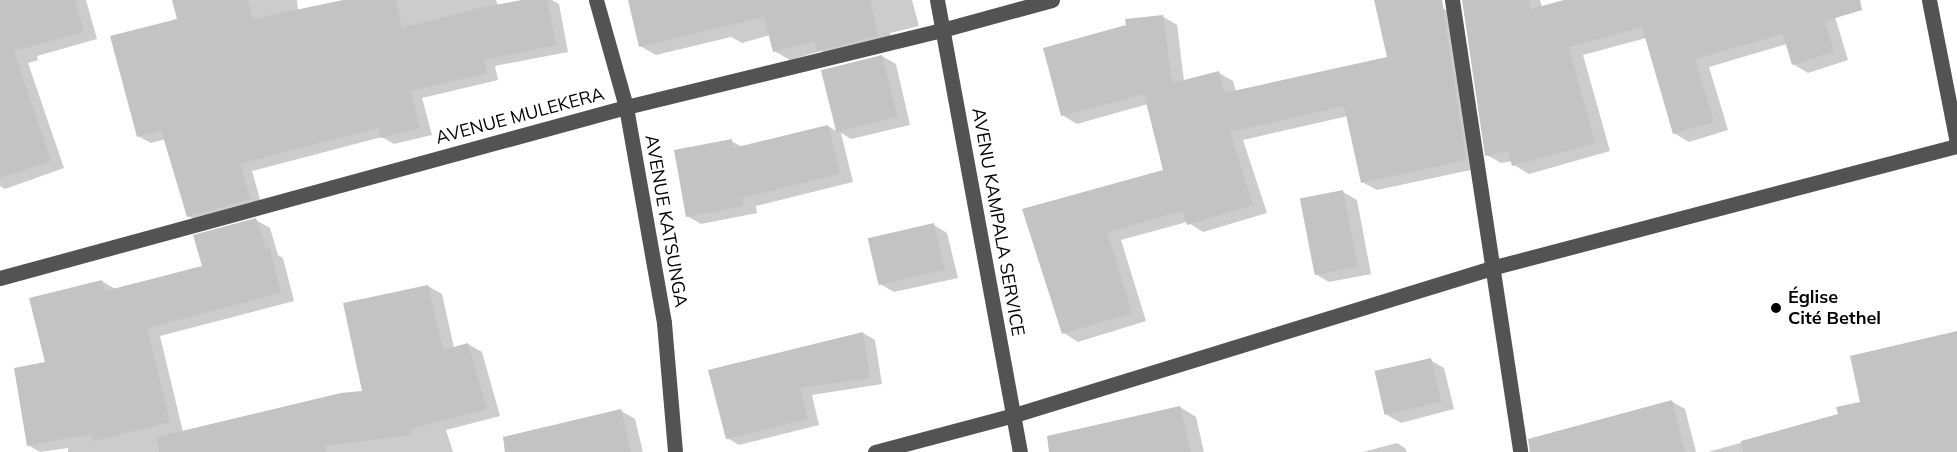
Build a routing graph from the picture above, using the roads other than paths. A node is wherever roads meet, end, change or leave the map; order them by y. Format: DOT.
graph roads {
  1 [pos="596,0"];
  2 [pos="937,0"];
  3 [pos="1052,0"];
  4 [pos="1452,0"];
  5 [pos="1929,0"];
  6 [pos="942,30"];
  7 [pos="626,107"];
  8 [pos="1957,145"];
  9 [pos="1491,268"];
  10 [pos="0,278"];
  11 [pos="1014,415"];
  12 [pos="675,452"];
  13 [pos="875,452"];
  14 [pos="1020,452"];
  15 [pos="1520,452"];
  1 -- 7 [label="street, AVENUE KATSUNGA"];
  2 -- 6 [label="street, AVENU KAMPALA SERVICE"];
  3 -- 6 [label="street, AVENUE MULEKERA"];
  4 -- 9 [label="street"];
  5 -- 8 [label="street"];
  6 -- 7 [label="street, AVENUE MULEKERA"];
  6 -- 11 [label="street, AVENU KAMPALA SERVICE"];
  7 -- 10 [label="street, AVENUE MULEKERA"];
  7 -- 12 [label="street, AVENUE KATSUNGA"];
  8 -- 9 [label="street"];
  9 -- 11 [label="street"];
  9 -- 15 [label="street"];
  11 -- 13 [label="street"];
  11 -- 14 [label="street, AVENU KAMPALA SERVICE"];
}
